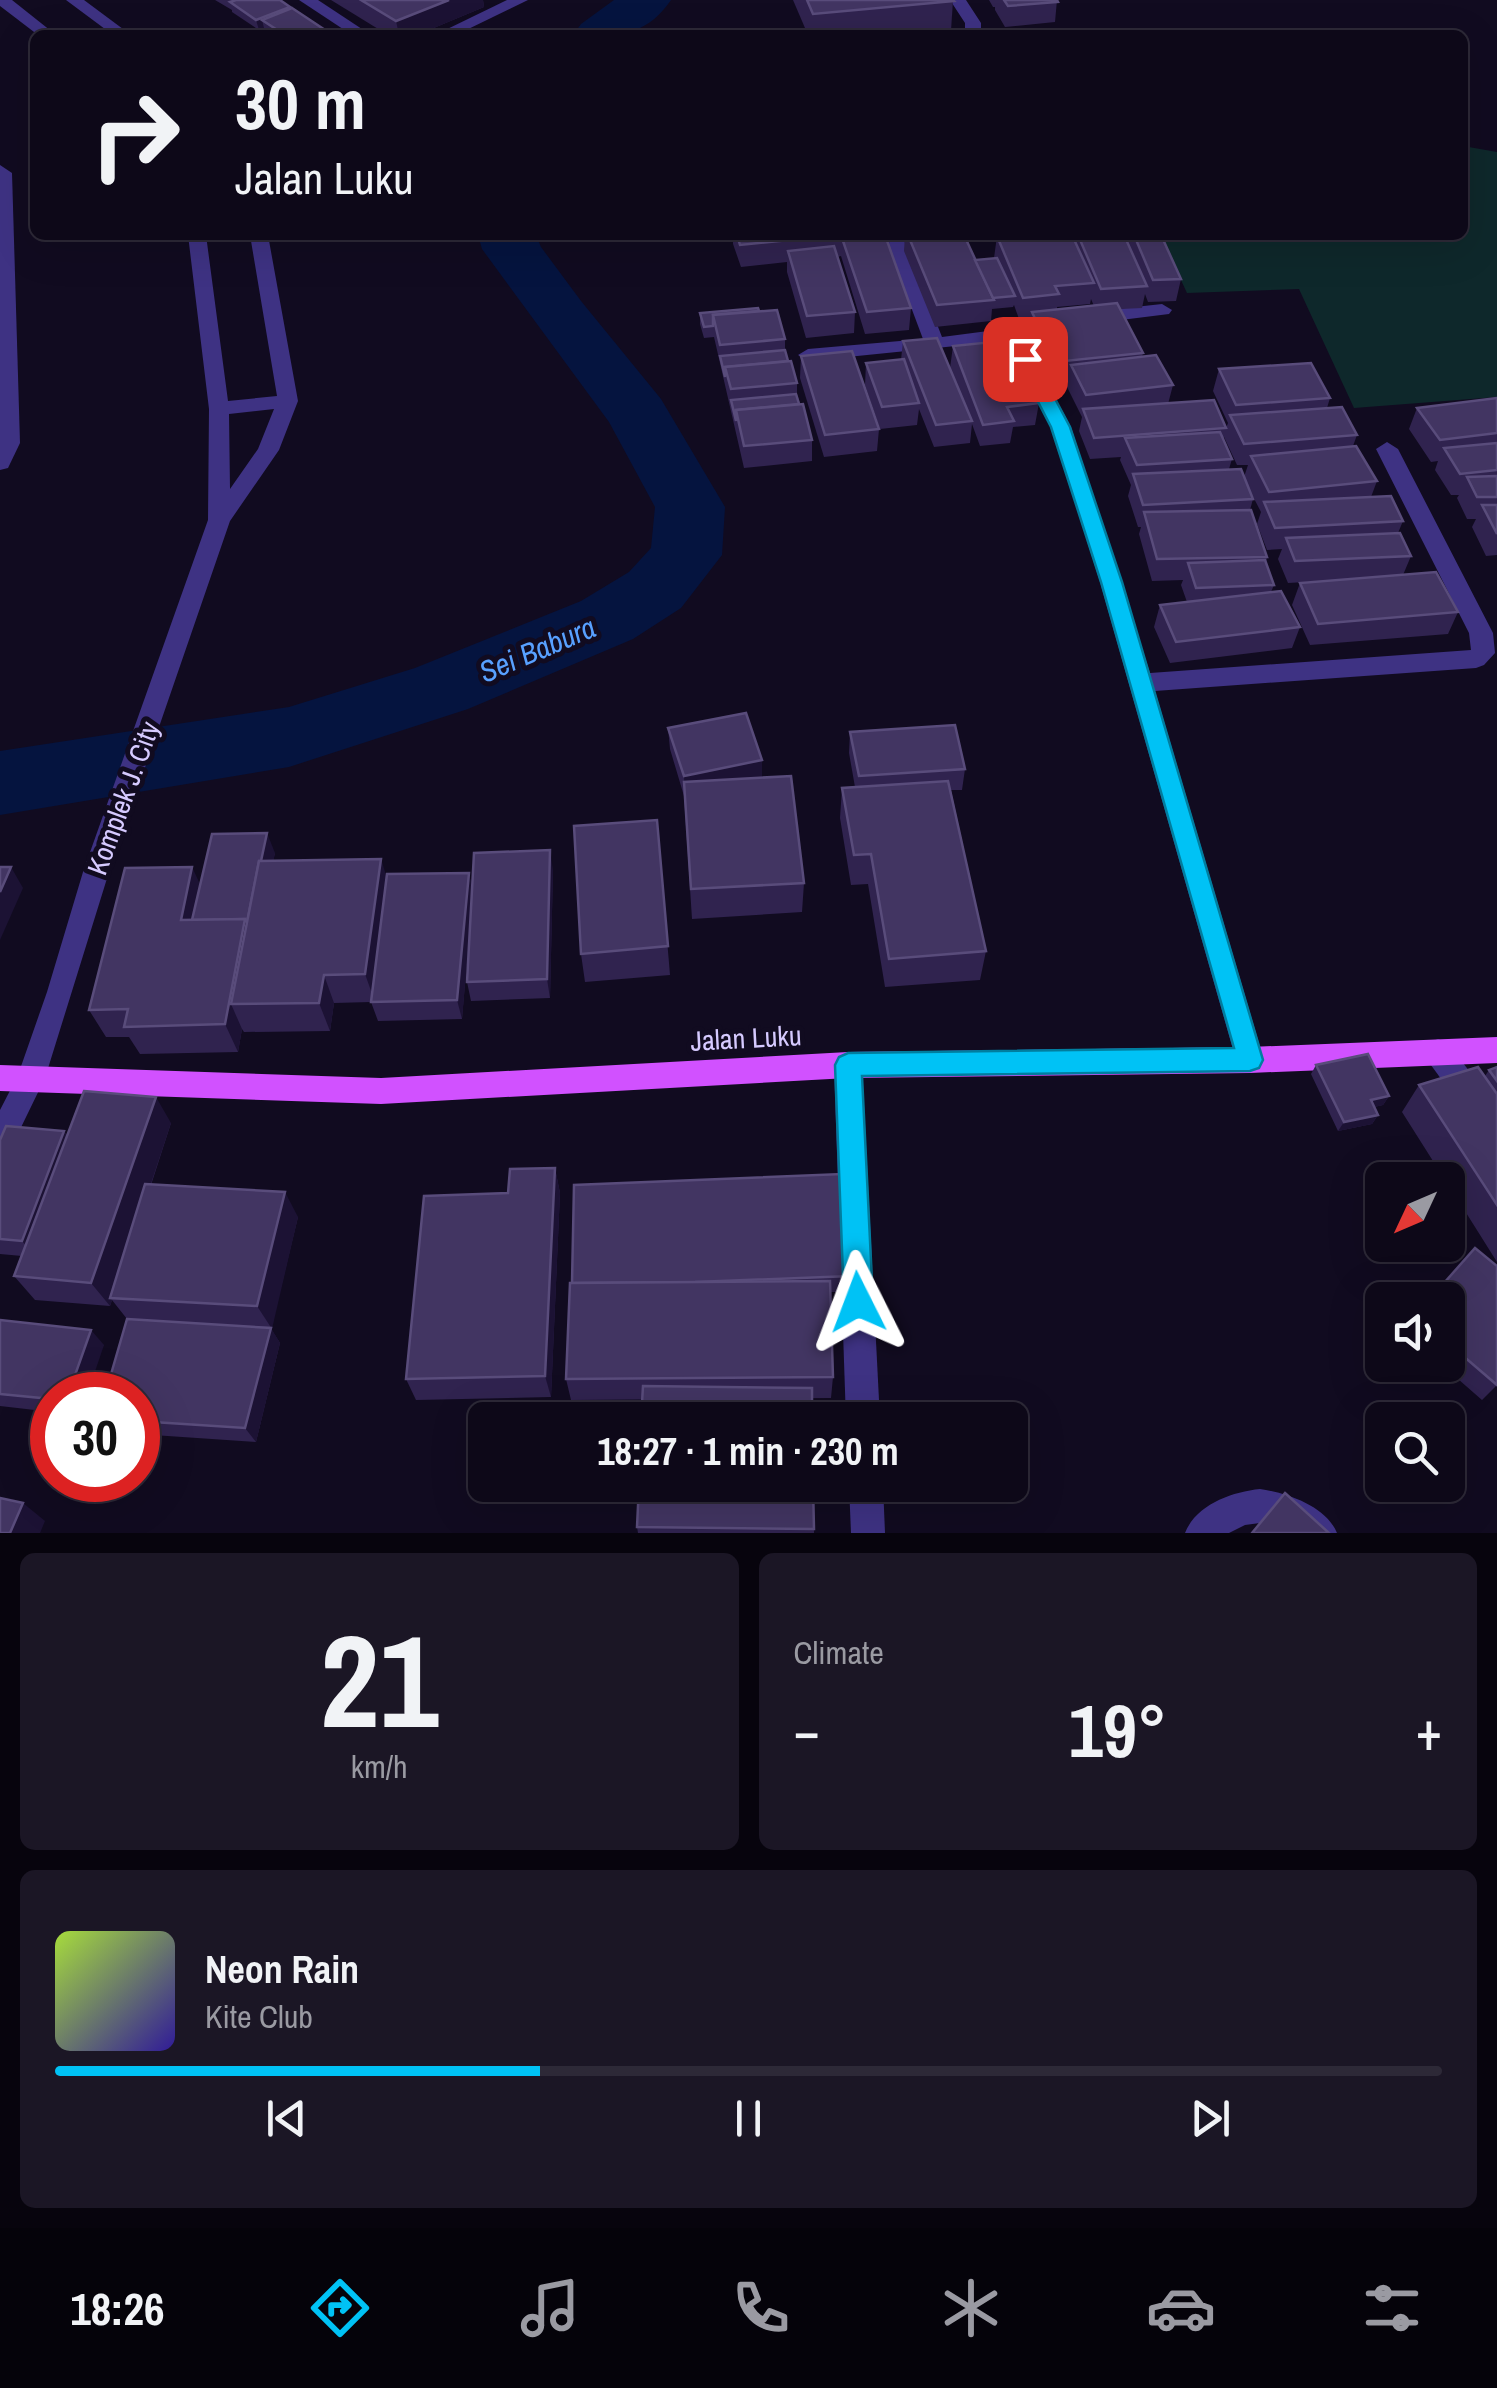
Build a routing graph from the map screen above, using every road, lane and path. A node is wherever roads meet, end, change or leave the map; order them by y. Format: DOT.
graph roads {
  1 [pos="2,0"];
  2 [pos="74,0"];
  3 [pos="307,0"];
  4 [pos="489,0"];
  5 [pos="958,0"];
  6 [pos="513,5"];
  7 [pos="41,30"];
  8 [pos="116,30"];
  9 [pos="355,30"];
  10 [pos="455,30"];
  11 [pos="974,30"];
  12 [pos="0,170"];
  13 [pos="198,240"];
  14 [pos="261,240"];
  15 [pos="894,240"];
  16 [pos="1162,310"];
  17 [pos="1072,321"];
  18 [pos="934,344"];
  19 [pos="808,355"];
  20 [pos="288,402"];
  21 [pos="219,409"];
  22 [pos="1387,449"];
  23 [pos="0,463"];
  24 [pos="219,520"];
  25 [pos="1141,684"];
  26 [pos="1497,1050"];
  27 [pos="1438,1052"];
  28 [pos="1250,1060"];
  29 [pos="848,1065"];
  30 [pos="0,1078"];
  31 [pos="31,1078"];
  32 [pos="1497,1132"];
  33 [pos="0,1140"];
  34 [pos="862,1402"];
  35 [pos="867,1502"];
  36 [pos="868,1533"];
  37 [pos="1202,1533"];
  38 [pos="1320,1533"];
  1 -- 7 [label="street"];
  2 -- 8 [label="street"];
  3 -- 9 [label="street"];
  4 -- 6 [label="street"];
  5 -- 11 [label="street"];
  6 -- 10 [label="street"];
  12 -- 23 [label="street"];
  13 -- 21 [label="street"];
  14 -- 20 [label="street"];
  15 -- 18 [label="street"];
  16 -- 17 [label="street"];
  18 -- 19 [label="street"];
  18 -- 25 [label="street"];
  20 -- 21 [label="street"];
  20 -- 24 [label="street"];
  21 -- 24 [label="street"];
  22 -- 25 [label="street"];
  24 -- 31 [label="street, Komplek J. City"];
  25 -- 28 [label="street"];
  26 -- 27 [label="main road, Jalan Luku"];
  27 -- 28 [label="main road, Jalan Luku"];
  27 -- 32 [label="street"];
  28 -- 29 [label="main road, Jalan Luku"];
  29 -- 31 [label="main road, Jalan Luku"];
  29 -- 34 [label="street"];
  30 -- 31 [label="main road, Jalan Luku"];
  31 -- 33 [label="street, Komplek J. City"];
  35 -- 36 [label="street"];
  37 -- 38 [label="street"];
}
